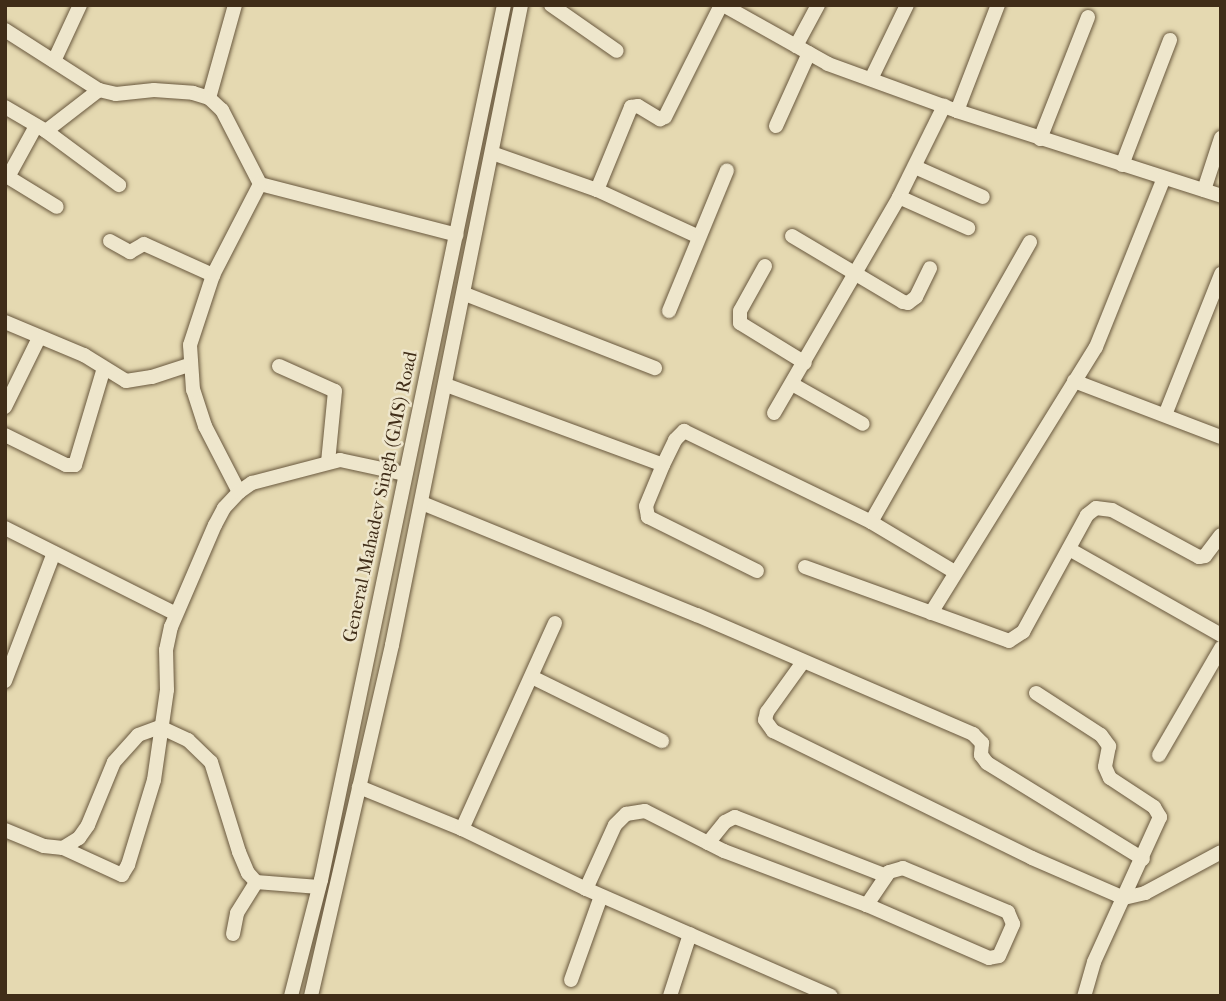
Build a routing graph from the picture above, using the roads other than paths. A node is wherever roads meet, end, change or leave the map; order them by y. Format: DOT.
graph roads {
  1 [pos="80,5"];
  2 [pos="235,5"];
  3 [pos="504,5"];
  4 [pos="521,5"];
  5 [pos="551,5"];
  6 [pos="722,5"];
  7 [pos="818,5"];
  8 [pos="907,5"];
  9 [pos="998,5"];
  10 [pos="1088,17"];
  11 [pos="5,30"];
  12 [pos="1170,40"];
  13 [pos="803,50"];
  14 [pos="617,51"];
  15 [pos="54,61"];
  16 [pos="871,79"];
  17 [pos="99,90"];
  18 [pos="209,97"];
  19 [pos="5,107"];
  20 [pos="951,109"];
  21 [pos="776,126"];
  22 [pos="41,129"];
  23 [pos="1221,138"];
  24 [pos="1040,139"];
  25 [pos="492,153"];
  26 [pos="1122,164"];
  27 [pos="915,167"];
  28 [pos="726,170"];
  29 [pos="1164,178"];
  30 [pos="260,184"];
  31 [pos="119,185"];
  32 [pos="597,190"];
  33 [pos="1203,190"];
  34 [pos="1221,196"];
  35 [pos="899,197"];
  36 [pos="983,197"];
  37 [pos="57,207"];
  38 [pos="968,228"];
  39 [pos="457,235"];
  40 [pos="699,236"];
  41 [pos="792,236"];
  42 [pos="110,241"];
  43 [pos="1030,242"];
  44 [pos="765,266"];
  45 [pos="930,268"];
  46 [pos="1221,274"];
  47 [pos="213,275"];
  48 [pos="856,275"];
  49 [pos="464,294"];
  50 [pos="669,311"];
  51 [pos="5,322"];
  52 [pos="38,338"];
  53 [pos="805,363"];
  54 [pos="189,365"];
  55 [pos="279,366"];
  56 [pos="104,368"];
  57 [pos="655,368"];
  58 [pos="1074,381"];
  59 [pos="792,384"];
  60 [pos="446,385"];
  61 [pos="5,407"];
  62 [pos="774,413"];
  63 [pos="1165,415"];
  64 [pos="863,424"];
  65 [pos="5,435"];
  66 [pos="1221,437"];
  67 [pos="328,462"];
  68 [pos="663,465"];
  69 [pos="405,474"];
  70 [pos="239,492"];
  71 [pos="422,503"];
  72 [pos="871,522"];
  73 [pos="5,528"];
  74 [pos="1221,535"];
  75 [pos="1069,550"];
  76 [pos="54,553"];
  77 [pos="1216,553"];
  78 [pos="805,567"];
  79 [pos="757,571"];
  80 [pos="955,572"];
  81 [pos="931,613"];
  82 [pos="176,614"];
  83 [pos="555,623"];
  84 [pos="1221,635"];
  85 [pos="1221,648"];
  86 [pos="803,662"];
  87 [pos="532,677"];
  88 [pos="5,681"];
  89 [pos="1036,693"];
  90 [pos="160,727"];
  91 [pos="662,741"];
  92 [pos="1159,755"];
  93 [pos="359,787"];
  94 [pos="462,829"];
  95 [pos="5,830"];
  96 [pos="708,843"];
  97 [pos="63,848"];
  98 [pos="1221,852"];
  99 [pos="1143,859"];
  100 [pos="886,876"];
  101 [pos="256,882"];
  102 [pos="319,887"];
  103 [pos="586,889"];
  104 [pos="601,896"];
  105 [pos="1124,898"];
  106 [pos="867,905"];
  107 [pos="233,934"];
  108 [pos="690,934"];
  109 [pos="571,980"];
  110 [pos="291,996"];
  111 [pos="311,996"];
  112 [pos="670,996"];
  113 [pos="831,996"];
  114 [pos="1084,996"];
  1 -- 15 [label="street"];
  2 -- 18 [label="street"];
  3 -- 39 [label="street, General Mahadev Singh (GMS) Road"];
  4 -- 25 [label="street"];
  5 -- 14 [label="street"];
  6 -- 13 [label="street"];
  6 -- 32 [label="street"];
  7 -- 13 [label="street"];
  8 -- 16 [label="street"];
  9 -- 20 [label="street"];
  10 -- 24 [label="street"];
  11 -- 15 [label="street"];
  12 -- 26 [label="street"];
  13 -- 16 [label="street"];
  13 -- 21 [label="street"];
  15 -- 17 [label="street"];
  16 -- 20 [label="street"];
  17 -- 18 [label="street"];
  17 -- 22 [label="street"];
  18 -- 30 [label="street"];
  19 -- 22 [label="street"];
  20 -- 24 [label="street"];
  20 -- 27 [label="street"];
  22 -- 31 [label="street"];
  22 -- 37 [label="street"];
  23 -- 33 [label="street"];
  24 -- 26 [label="street"];
  25 -- 32 [label="street"];
  25 -- 49 [label="street"];
  26 -- 29 [label="street"];
  27 -- 35 [label="street"];
  27 -- 36 [label="street"];
  28 -- 40 [label="street"];
  29 -- 33 [label="street"];
  29 -- 58 [label="street"];
  30 -- 39 [label="street"];
  30 -- 47 [label="street"];
  32 -- 40 [label="street"];
  33 -- 34 [label="street"];
  35 -- 38 [label="street"];
  35 -- 48 [label="street"];
  39 -- 69 [label="street, General Mahadev Singh (GMS) Road"];
  40 -- 50 [label="street"];
  41 -- 48 [label="street"];
  42 -- 47 [label="street"];
  43 -- 72 [label="street"];
  44 -- 53 [label="street"];
  45 -- 48 [label="street"];
  46 -- 63 [label="street"];
  47 -- 54 [label="street"];
  48 -- 53 [label="street"];
  49 -- 57 [label="street"];
  49 -- 60 [label="street"];
  51 -- 52 [label="street"];
  52 -- 56 [label="street"];
  52 -- 61 [label="street"];
  53 -- 59 [label="street"];
  54 -- 56 [label="street"];
  54 -- 70 [label="street"];
  55 -- 67 [label="street"];
  56 -- 65 [label="street"];
  58 -- 63 [label="street"];
  58 -- 80 [label="street"];
  59 -- 62 [label="street"];
  59 -- 64 [label="street"];
  60 -- 68 [label="street"];
  60 -- 71 [label="street"];
  63 -- 66 [label="street"];
  67 -- 69 [label="street"];
  67 -- 70 [label="street"];
  68 -- 72 [label="street"];
  68 -- 79 [label="street"];
  69 -- 102 [label="street, General Mahadev Singh (GMS) Road"];
  70 -- 82 [label="street"];
  71 -- 86 [label="street"];
  71 -- 93 [label="street"];
  72 -- 80 [label="street"];
  73 -- 76 [label="street"];
  74 -- 77 [label="street"];
  75 -- 77 [label="street"];
  75 -- 81 [label="street"];
  75 -- 84 [label="street"];
  76 -- 82 [label="street"];
  76 -- 88 [label="street"];
  78 -- 81 [label="street"];
  80 -- 81 [label="street"];
  82 -- 90 [label="street"];
  83 -- 87 [label="street"];
  85 -- 92 [label="street"];
  86 -- 99 [label="street"];
  86 -- 105 [label="street"];
  87 -- 91 [label="street"];
  87 -- 94 [label="street"];
  89 -- 99 [label="street"];
  90 -- 97 [label="street"];
  90 -- 97 [label="street"];
  90 -- 101 [label="street"];
  93 -- 94 [label="street"];
  93 -- 111 [label="street"];
  94 -- 103 [label="street"];
  95 -- 97 [label="street"];
  96 -- 100 [label="street"];
  96 -- 103 [label="street"];
  96 -- 106 [label="street"];
  98 -- 105 [label="street"];
  99 -- 105 [label="street"];
  100 -- 106 [label="street"];
  100 -- 106 [label="street"];
  101 -- 102 [label="street"];
  101 -- 107 [label="street"];
  102 -- 110 [label="street, General Mahadev Singh (GMS) Road"];
  103 -- 104 [label="street"];
  104 -- 108 [label="street"];
  104 -- 109 [label="street"];
  105 -- 114 [label="street"];
  108 -- 112 [label="street"];
  108 -- 113 [label="street"];
}
